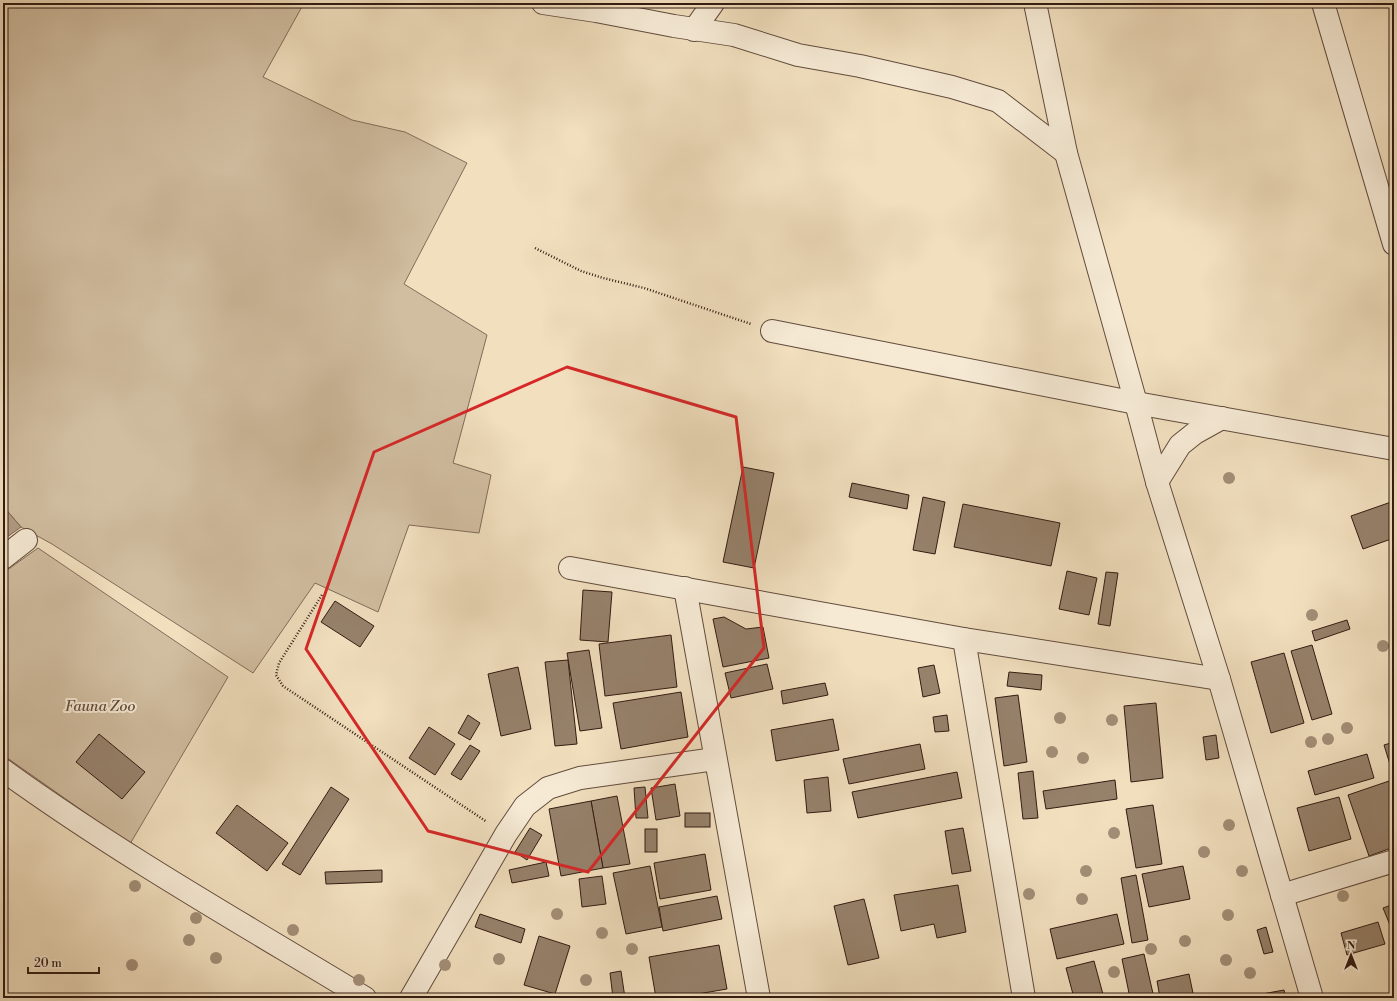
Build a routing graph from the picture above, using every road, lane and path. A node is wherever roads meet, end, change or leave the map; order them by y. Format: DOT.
graph roads {
  1 [pos="543,3"];
  2 [pos="713,3"];
  3 [pos="1035,3"];
  4 [pos="1323,3"];
  5 [pos="694,30"];
  6 [pos="1066,153"];
  7 [pos="1394,244"];
  8 [pos="535,248"];
  9 [pos="772,331"];
  10 [pos="1136,403"];
  11 [pos="1222,418"];
  12 [pos="1394,448"];
  13 [pos="1157,482"];
  14 [pos="26,540"];
  15 [pos="3,558"];
  16 [pos="570,568"];
  17 [pos="684,588"];
  18 [pos="322,595"];
  19 [pos="964,639"];
  20 [pos="1219,679"];
  21 [pos="715,759"];
  22 [pos="3,770"];
  23 [pos="506,834"];
  24 [pos="1394,861"];
  25 [pos="1282,895"];
  26 [pos="365,998"];
  27 [pos="411,998"];
  28 [pos="759,998"];
  29 [pos="1024,998"];
  30 [pos="1312,998"];
  1 -- 5 [label="street"];
  2 -- 5 [label="street"];
  3 -- 6 [label="street"];
  4 -- 7 [label="street"];
  5 -- 6 [label="street"];
  6 -- 10 [label="street"];
  8 -- 9 [label="path"];
  9 -- 10 [label="street"];
  10 -- 11 [label="street"];
  10 -- 13 [label="street"];
  11 -- 12 [label="street"];
  11 -- 13 [label="street"];
  13 -- 20 [label="street"];
  14 -- 15 [label="street"];
  16 -- 17 [label="street"];
  17 -- 19 [label="street"];
  17 -- 21 [label="street"];
  18 -- 23 [label="path"];
  19 -- 20 [label="street"];
  19 -- 29 [label="street"];
  20 -- 25 [label="street"];
  21 -- 23 [label="street"];
  21 -- 28 [label="street"];
  22 -- 26 [label="street"];
  23 -- 27 [label="street"];
  24 -- 25 [label="street"];
  25 -- 30 [label="street"];
}
